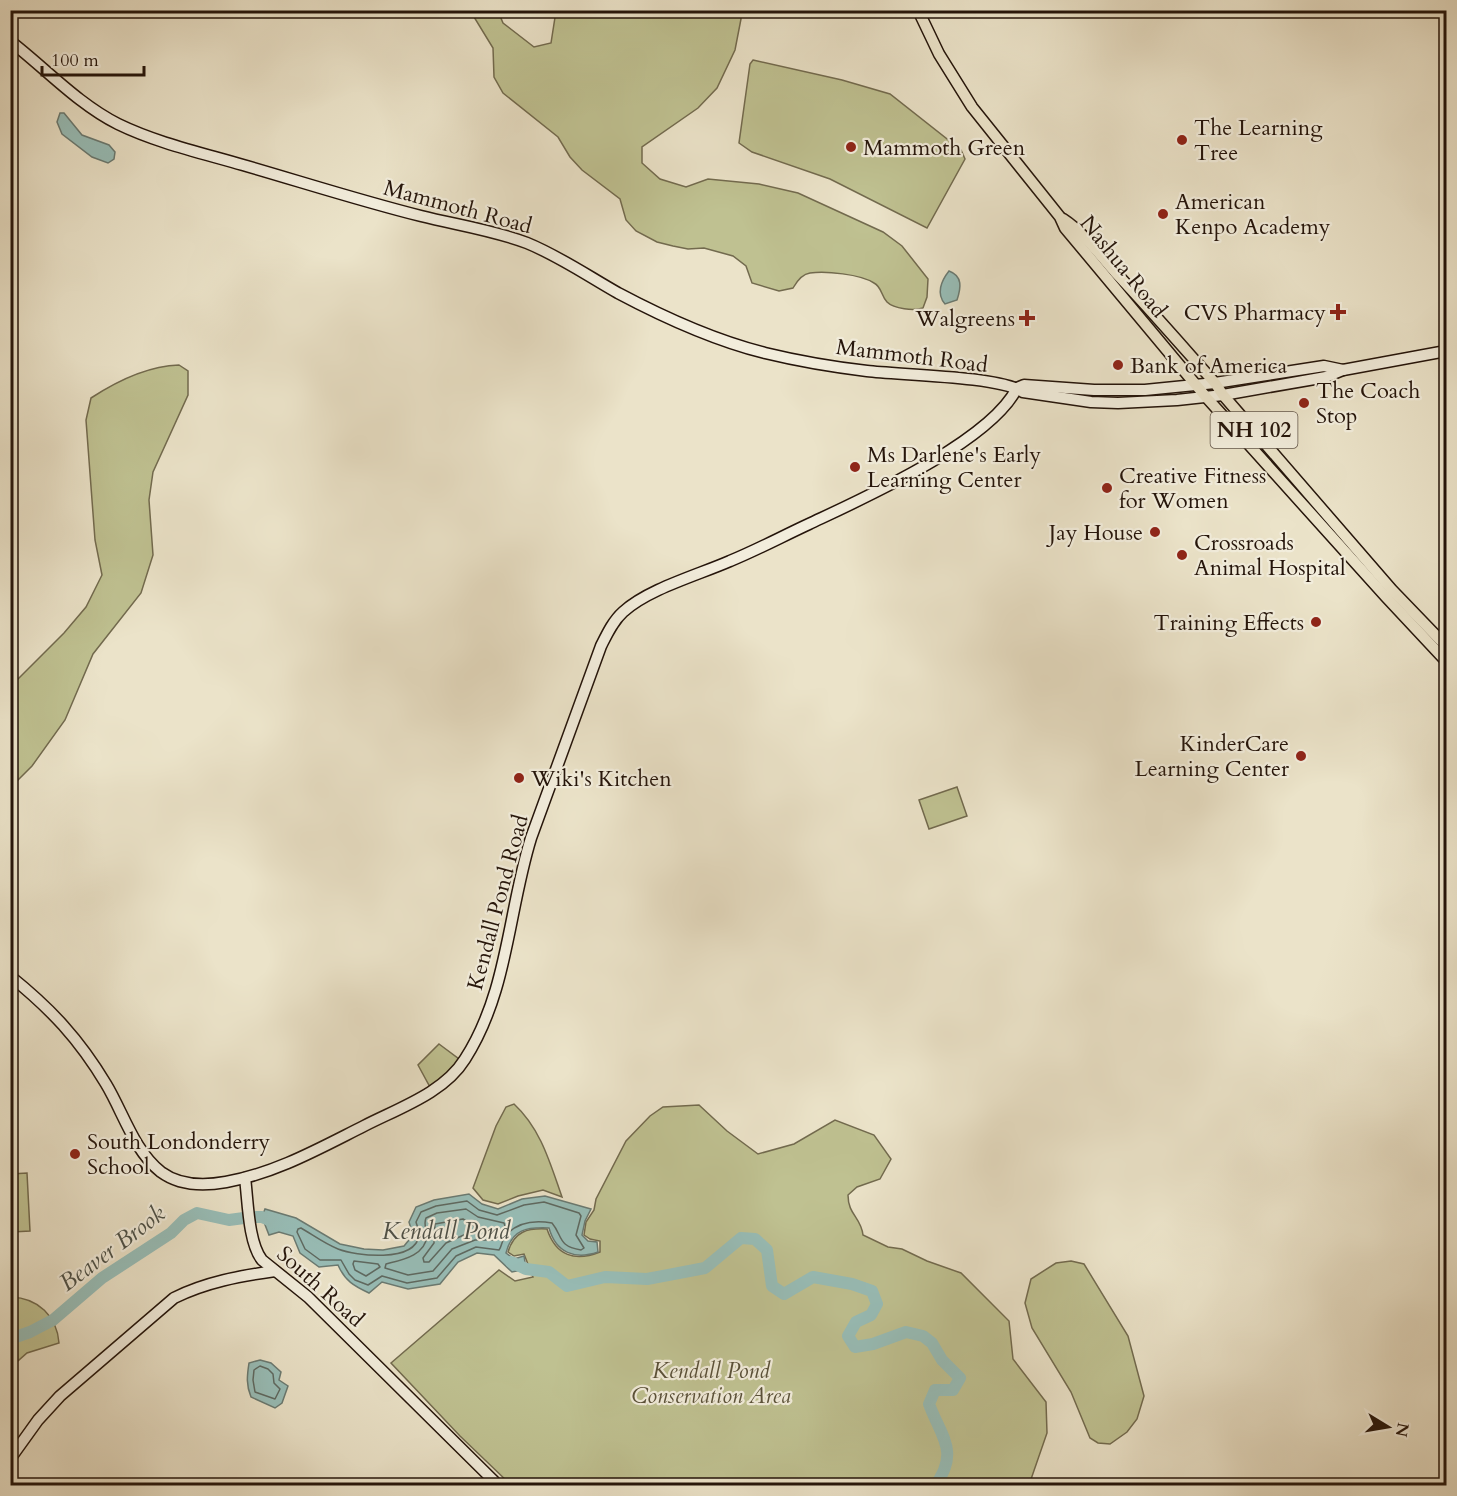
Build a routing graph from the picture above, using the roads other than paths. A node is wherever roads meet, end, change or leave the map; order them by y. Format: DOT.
graph roads {
  1 [pos="918,10"];
  2 [pos="10,40"];
  3 [pos="1060,217"];
  4 [pos="1446,351"];
  5 [pos="1343,370"];
  6 [pos="1215,383"];
  7 [pos="1196,385"];
  8 [pos="1017,388"];
  9 [pos="1223,395"];
  10 [pos="1206,398"];
  11 [pos="1446,646"];
  12 [pos="1446,661"];
  13 [pos="10,976"];
  14 [pos="245,1178"];
  15 [pos="257,1254"];
  16 [pos="275,1271"];
  17 [pos="244,1275"];
  18 [pos="10,1459"];
  19 [pos="500,1485"];
  1 -- 3 [label="main road, Nashua Road / NH 102"];
  2 -- 8 [label="street, Mammoth Road"];
  3 -- 6 [label="main road, Nashua Road / NH 102"];
  3 -- 7 [label="main road, Nashua Road / NH 102"];
  4 -- 5 [label="street, Mammoth Road"];
  5 -- 6 [label="street, Mammoth Road"];
  5 -- 9 [label="street, Mammoth Road"];
  6 -- 7 [label="street, Mammoth Road"];
  6 -- 9 [label="main road, Nashua Road / NH 102"];
  7 -- 8 [label="street, Mammoth Road"];
  7 -- 10 [label="main road, Nashua Road / NH 102"];
  8 -- 10 [label="street, Mammoth Road"];
  8 -- 14 [label="street, Kendall Pond Road"];
  9 -- 10 [label="street, Mammoth Road"];
  9 -- 11 [label="main road, Nashua Road / NH 102"];
  10 -- 12 [label="main road, Nashua Road / NH 102"];
  13 -- 14 [label="street"];
  14 -- 15 [label="street, South Road"];
  15 -- 16 [label="street, South Road"];
  15 -- 17 [label="street"];
  16 -- 17 [label="street"];
  16 -- 19 [label="street, South Road"];
  17 -- 18 [label="street"];
}
